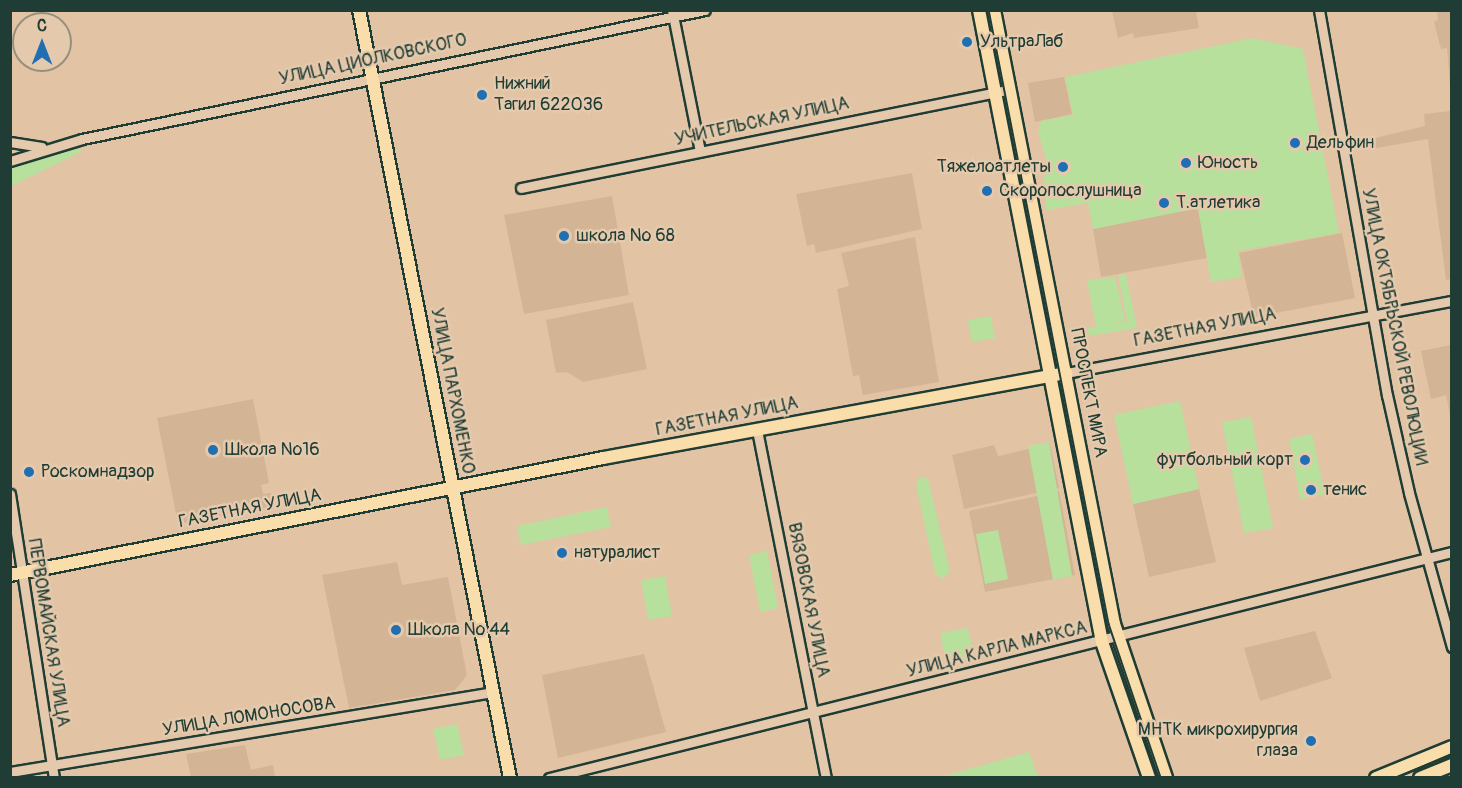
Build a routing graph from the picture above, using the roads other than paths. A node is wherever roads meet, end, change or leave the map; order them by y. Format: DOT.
graph roads {
  1 [pos="359,10"];
  2 [pos="705,10"];
  3 [pos="979,10"];
  4 [pos="994,10"];
  5 [pos="1318,10"];
  6 [pos="672,14"];
  7 [pos="372,76"];
  8 [pos="1009,90"];
  9 [pos="995,93"];
  10 [pos="10,142"];
  11 [pos="48,147"];
  12 [pos="700,151"];
  13 [pos="10,161"];
  14 [pos="521,188"];
  15 [pos="1452,301"];
  16 [pos="1372,315"];
  17 [pos="1066,372"];
  18 [pos="1050,375"];
  19 [pos="758,430"];
  20 [pos="452,488"];
  21 [pos="10,494"];
  22 [pos="1452,552"];
  23 [pos="1427,558"];
  24 [pos="16,574"];
  25 [pos="1117,637"];
  26 [pos="1102,642"];
  27 [pos="1452,647"];
  28 [pos="492,692"];
  29 [pos="813,712"];
  30 [pos="1452,747"];
  31 [pos="51,764"];
  32 [pos="1452,765"];
  33 [pos="10,772"];
  34 [pos="54,777"];
  35 [pos="510,777"];
  36 [pos="549,777"];
  37 [pos="825,777"];
  38 [pos="1149,777"];
  39 [pos="1166,777"];
  40 [pos="1376,777"];
  41 [pos="1420,777"];
  1 -- 7 [label="main road, УЛИЦА ПАРХОМЕНКО"];
  2 -- 6 [label="street, УЛИЦА ЦИОЛКОВСКОГО"];
  3 -- 9 [label="main road, ПРОСПЕКТ МИРА"];
  4 -- 8 [label="main road, ПРОСПЕКТ МИРА"];
  5 -- 16 [label="street, УЛИЦА ОКТЯБРЬСКОЙ РЕВОЛЮЦИИ"];
  6 -- 7 [label="street, УЛИЦА ЦИОЛКОВСКОГО"];
  6 -- 12 [label="street"];
  7 -- 11 [label="street, УЛИЦА ЦИОЛКОВСКОГО"];
  7 -- 20 [label="main road, УЛИЦА ПАРХОМЕНКО"];
  8 -- 9 [label="street, УЧИТЕЛЬСКАЯ УЛИЦА"];
  8 -- 17 [label="main road, ПРОСПЕКТ МИРА"];
  9 -- 12 [label="street, УЧИТЕЛЬСКАЯ УЛИЦА"];
  9 -- 18 [label="main road, ПРОСПЕКТ МИРА"];
  10 -- 11 [label="street, УЛИЦА ЦИОЛКОВСКОГО"];
  11 -- 13 [label="street, УЛИЦА ЦИОЛКОВСКОГО"];
  12 -- 14 [label="street, УЧИТЕЛЬСКАЯ УЛИЦА"];
  15 -- 16 [label="street, ГАЗЕТНАЯ УЛИЦА"];
  16 -- 17 [label="street, ГАЗЕТНАЯ УЛИЦА"];
  16 -- 23 [label="street, УЛИЦА ОКТЯБРЬСКОЙ РЕВОЛЮЦИИ"];
  17 -- 18 [label="main road, ГАЗЕТНАЯ УЛИЦА"];
  17 -- 25 [label="main road, ПРОСПЕКТ МИРА"];
  18 -- 19 [label="main road, ГАЗЕТНАЯ УЛИЦА"];
  18 -- 26 [label="main road, ПРОСПЕКТ МИРА"];
  19 -- 20 [label="main road, ГАЗЕТНАЯ УЛИЦА"];
  19 -- 29 [label="street, ВЯЗОВСКАЯ УЛИЦА"];
  20 -- 24 [label="main road, ГАЗЕТНАЯ УЛИЦА"];
  20 -- 28 [label="main road, УЛИЦА ПАРХОМЕНКО"];
  21 -- 24 [label="street, ПЕРВОМАЙСКАЯ УЛИЦА"];
  22 -- 23 [label="street, УЛИЦА КАРЛА МАРКСА"];
  23 -- 25 [label="street, УЛИЦА КАРЛА МАРКСА"];
  23 -- 27 [label="street, УЛИЦА ОКТЯБРЬСКОЙ РЕВОЛЮЦИИ"];
  24 -- 31 [label="street, ПЕРВОМАЙСКАЯ УЛИЦА"];
  25 -- 26 [label="street, УЛИЦА КАРЛА МАРКСА"];
  25 -- 39 [label="main road, ПРОСПЕКТ МИРА"];
  26 -- 29 [label="street, УЛИЦА КАРЛА МАРКСА"];
  26 -- 38 [label="main road, ПРОСПЕКТ МИРА"];
  28 -- 31 [label="street, УЛИЦА ЛОМОНОСОВА"];
  28 -- 35 [label="main road, УЛИЦА ПАРХОМЕНКО"];
  29 -- 36 [label="street, УЛИЦА КАРЛА МАРКСА"];
  29 -- 37 [label="street, ВЯЗОВСКАЯ УЛИЦА"];
  30 -- 40 [label="main road"];
  31 -- 33 [label="street, УЛИЦА ЛОМОНОСОВА"];
  31 -- 34 [label="street, ПЕРВОМАЙСКАЯ УЛИЦА"];
  32 -- 41 [label="main road"];
}
